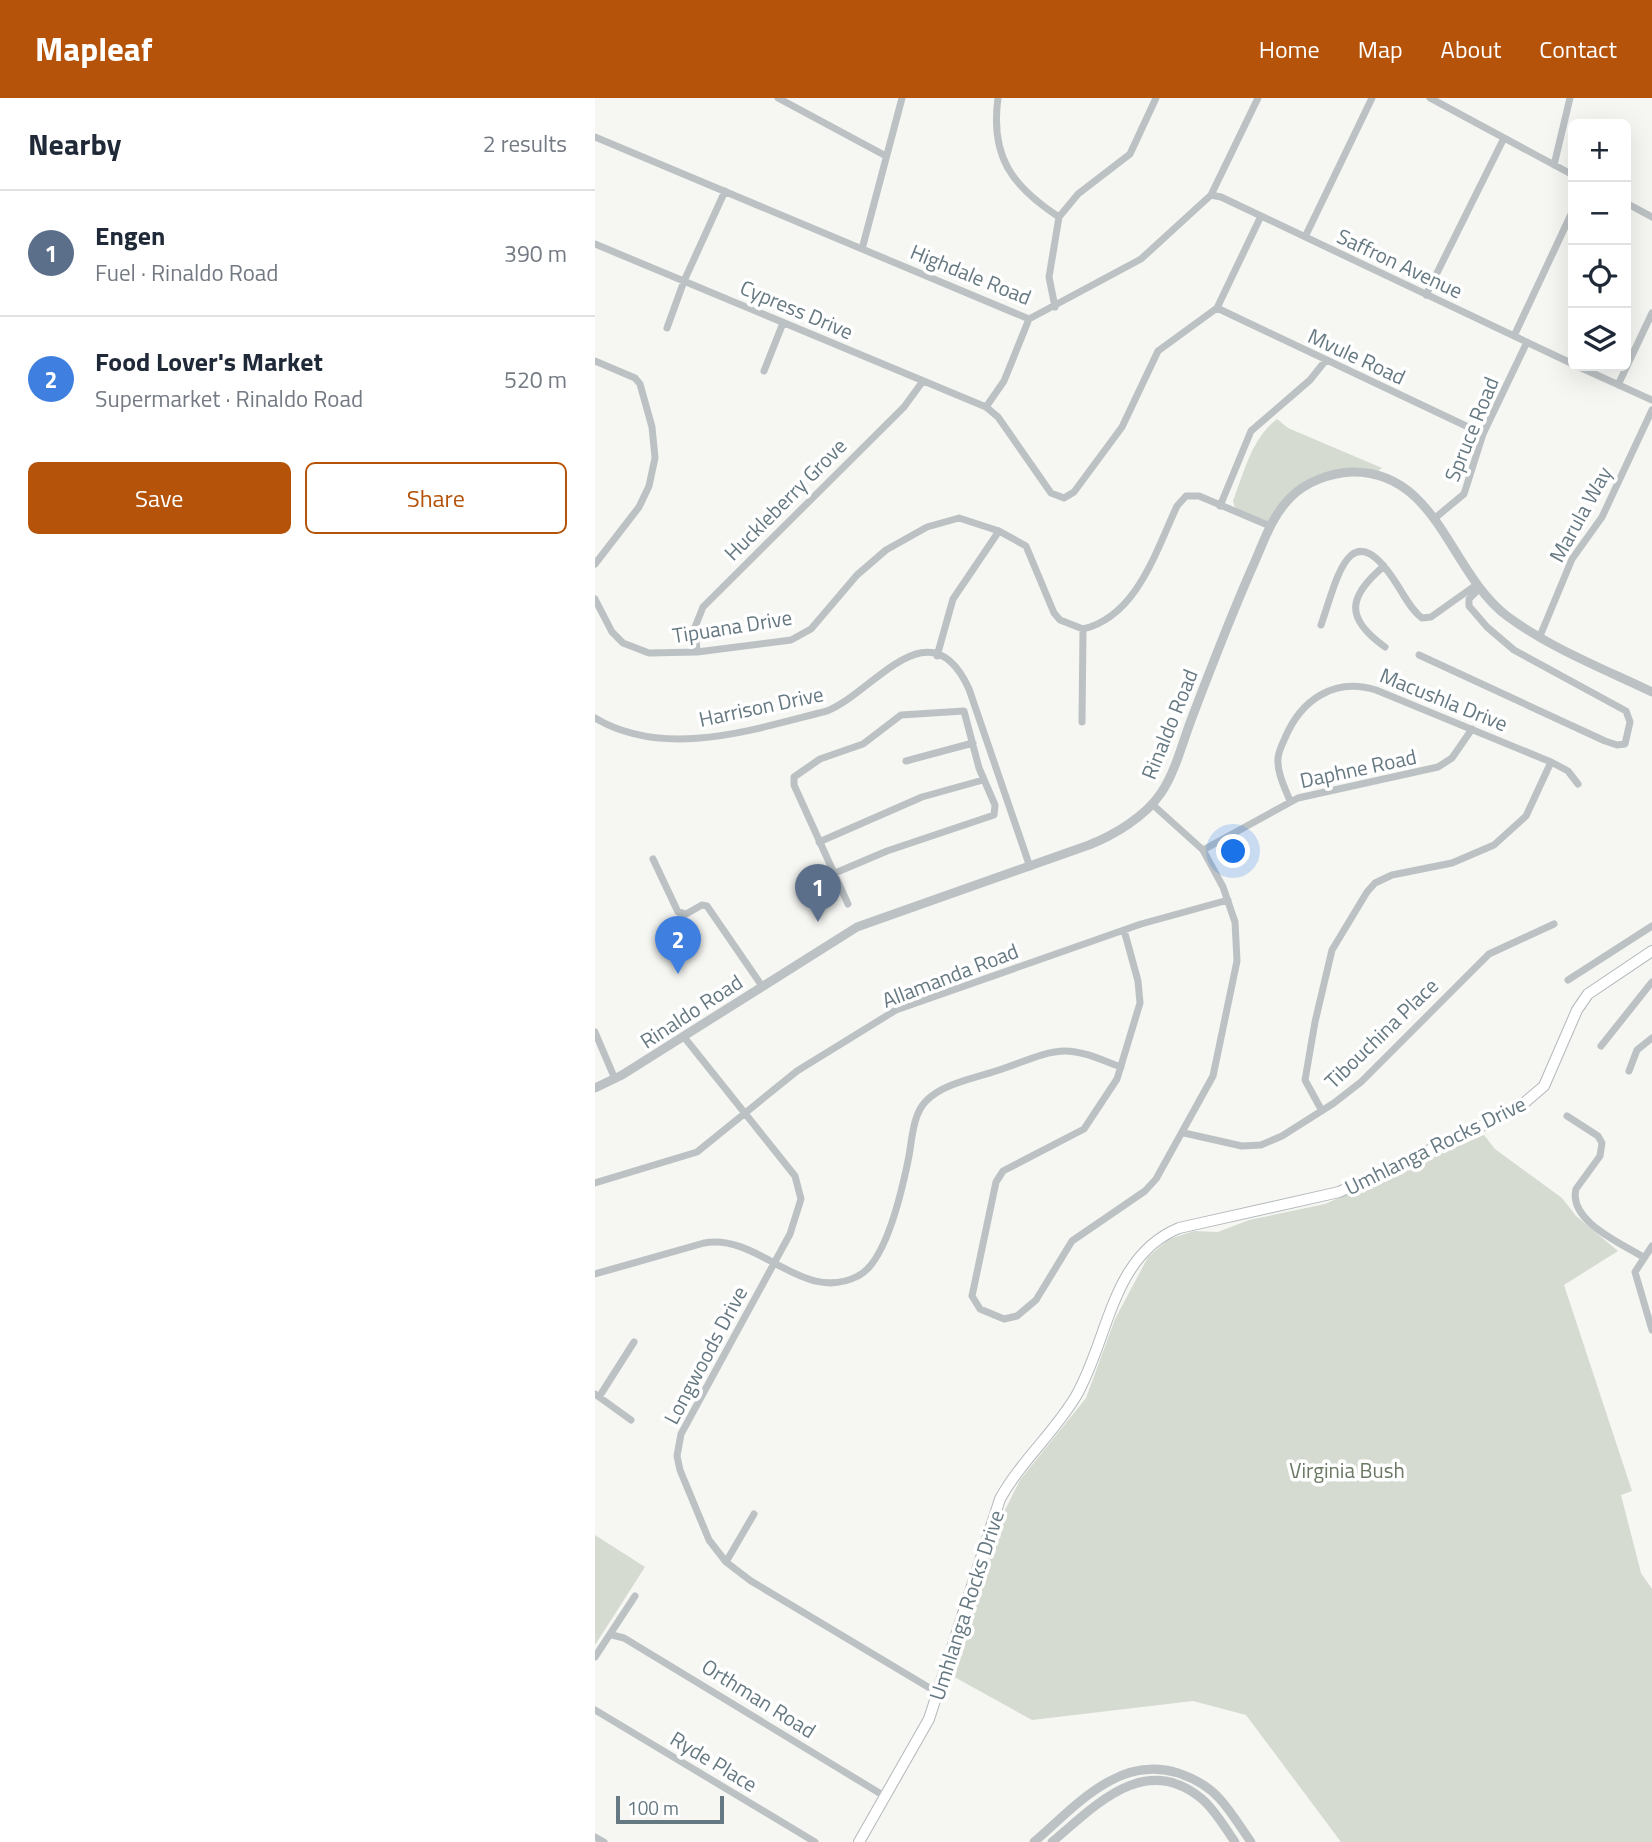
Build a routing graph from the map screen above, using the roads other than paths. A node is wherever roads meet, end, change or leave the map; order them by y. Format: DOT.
graph roads {
  1 [pos="778,98"];
  2 [pos="902,98"];
  3 [pos="998,98"];
  4 [pos="1156,98"];
  5 [pos="1258,98"];
  6 [pos="1372,98"];
  7 [pos="1430,98"];
  8 [pos="1570,98"];
  9 [pos="595,137"];
  10 [pos="1504,138"];
  11 [pos="886,156"];
  12 [pos="1554,164"];
  13 [pos="1568,172"];
  14 [pos="725,191"];
  15 [pos="1211,195"];
  16 [pos="1631,206"];
  17 [pos="1261,216"];
  18 [pos="1059,217"];
  19 [pos="1652,217"];
  20 [pos="1568,221"];
  21 [pos="1305,237"];
  22 [pos="595,244"];
  23 [pos="862,249"];
  24 [pos="684,281"];
  25 [pos="1426,295"];
  26 [pos="1055,307"];
  27 [pos="1217,308"];
  28 [pos="1652,313"];
  29 [pos="1030,318"];
  30 [pos="783,323"];
  31 [pos="667,328"];
  32 [pos="1514,336"];
  33 [pos="1527,342"];
  34 [pos="1326,360"];
  35 [pos="595,361"];
  36 [pos="1568,362"];
  37 [pos="1588,371"];
  38 [pos="764,372"];
  39 [pos="923,381"];
  40 [pos="1618,385"];
  41 [pos="1652,400"];
  42 [pos="986,407"];
  43 [pos="1652,410"];
  44 [pos="1483,434"];
  45 [pos="1220,506"];
  46 [pos="1435,518"];
  47 [pos="1270,526"];
  48 [pos="999,531"];
  49 [pos="595,564"];
  50 [pos="1384,566"];
  51 [pos="1478,587"];
  52 [pos="595,599"];
  53 [pos="1321,625"];
  54 [pos="1083,629"];
  55 [pos="1540,636"];
  56 [pos="1385,647"];
  57 [pos="697,652"];
  58 [pos="1419,655"];
  59 [pos="937,656"];
  60 [pos="1652,692"];
  61 [pos="595,718"];
  62 [pos="1082,722"];
  63 [pos="1472,729"];
  64 [pos="973,743"];
  65 [pos="993,759"];
  66 [pos="906,761"];
  67 [pos="1551,762"];
  68 [pos="978,764"];
  69 [pos="983,780"];
  70 [pos="1578,784"];
  71 [pos="1290,801"];
  72 [pos="1152,804"];
  73 [pos="820,842"];
  74 [pos="1203,850"];
  75 [pos="653,859"];
  76 [pos="1030,867"];
  77 [pos="835,873"];
  78 [pos="1228,900"];
  79 [pos="848,904"];
  80 [pos="1554,924"];
  81 [pos="1652,926"];
  82 [pos="1124,930"];
  83 [pos="1652,951"];
  84 [pos="1568,980"];
  85 [pos="762,986"];
  86 [pos="1651,987"];
  87 [pos="595,1032"];
  88 [pos="684,1037"];
  89 [pos="1652,1038"];
  90 [pos="597,1041"];
  91 [pos="1601,1046"];
  92 [pos="1121,1068"];
  93 [pos="1629,1072"];
  94 [pos="615,1079"];
  95 [pos="595,1088"];
  96 [pos="1322,1111"];
  97 [pos="745,1112"];
  98 [pos="1567,1116"];
  99 [pos="1184,1133"];
  100 [pos="595,1183"];
  101 [pos="1652,1246"];
  102 [pos="1643,1257"];
  103 [pos="774,1263"];
  104 [pos="595,1274"];
  105 [pos="1652,1330"];
  106 [pos="634,1342"];
  107 [pos="597,1395"];
  108 [pos="631,1420"];
  109 [pos="754,1514"];
  110 [pos="726,1562"];
  111 [pos="635,1596"];
  112 [pos="612,1635"];
  113 [pos="595,1657"];
  114 [pos="938,1693"];
  115 [pos="595,1710"];
  116 [pos="1098,1787"];
  117 [pos="886,1797"];
  118 [pos="1106,1797"];
  119 [pos="1245,1833"];
  120 [pos="595,1837"];
  121 [pos="1234,1841"];
  122 [pos="604,1842"];
  123 [pos="815,1842"];
  124 [pos="859,1842"];
  125 [pos="1034,1842"];
  126 [pos="1052,1842"];
  127 [pos="1251,1842"];
  1 -- 11 [label="street"];
  2 -- 11 [label="street"];
  3 -- 18 [label="street"];
  4 -- 18 [label="street"];
  5 -- 15 [label="street, Highdale Road"];
  6 -- 21 [label="street"];
  7 -- 10 [label="street"];
  8 -- 12 [label="street"];
  9 -- 14 [label="street, Highdale Road"];
  10 -- 12 [label="street"];
  10 -- 25 [label="street"];
  11 -- 23 [label="street"];
  12 -- 13 [label="street"];
  14 -- 23 [label="street, Highdale Road"];
  14 -- 24 [label="street"];
  15 -- 17 [label="street, Saffron Avenue"];
  15 -- 26 [label="street, Highdale Road"];
  16 -- 19 [label="street"];
  17 -- 21 [label="street, Saffron Avenue"];
  17 -- 27 [label="street"];
  18 -- 26 [label="street"];
  20 -- 32 [label="street"];
  21 -- 25 [label="street, Saffron Avenue"];
  22 -- 24 [label="street, Cypress Drive"];
  23 -- 29 [label="street, Highdale Road"];
  24 -- 30 [label="street, Cypress Drive"];
  24 -- 31 [label="street"];
  25 -- 32 [label="street, Saffron Avenue"];
  26 -- 29 [label="street, Highdale Road"];
  27 -- 34 [label="street, Mvule Road"];
  27 -- 42 [label="street"];
  28 -- 40 [label="street"];
  29 -- 42 [label="street"];
  30 -- 38 [label="street"];
  30 -- 39 [label="street, Cypress Drive"];
  32 -- 33 [label="street, Saffron Avenue"];
  33 -- 36 [label="street, Saffron Avenue"];
  33 -- 44 [label="street, Spruce Road"];
  34 -- 44 [label="street, Mvule Road"];
  34 -- 45 [label="street"];
  35 -- 49 [label="street"];
  37 -- 40 [label="street, Saffron Avenue"];
  39 -- 42 [label="street, Cypress Drive"];
  39 -- 57 [label="street, Huckleberry Grove"];
  40 -- 41 [label="street, Saffron Avenue"];
  43 -- 55 [label="street, Marula Way"];
  44 -- 46 [label="street, Spruce Road"];
  45 -- 47 [label="street"];
  45 -- 54 [label="street"];
  46 -- 47 [label="street, Rinaldo Road"];
  46 -- 51 [label="street, Rinaldo Road"];
  47 -- 72 [label="street, Rinaldo Road"];
  48 -- 54 [label="street, Tipuana Drive"];
  48 -- 57 [label="street, Tipuana Drive"];
  48 -- 59 [label="street"];
  50 -- 51 [label="street"];
  50 -- 53 [label="street"];
  50 -- 56 [label="street"];
  51 -- 55 [label="street, Rinaldo Road"];
  51 -- 58 [label="street"];
  52 -- 57 [label="street, Tipuana Drive"];
  54 -- 62 [label="street"];
  55 -- 60 [label="street, Rinaldo Road"];
  59 -- 61 [label="street, Harrison Drive"];
  59 -- 65 [label="street"];
  63 -- 67 [label="street, Macushla Drive"];
  63 -- 71 [label="street, Daphne Road"];
  63 -- 71 [label="street, Macushla Drive"];
  64 -- 66 [label="street"];
  64 -- 68 [label="street"];
  64 -- 73 [label="street"];
  65 -- 68 [label="street"];
  65 -- 76 [label="street"];
  67 -- 70 [label="street, Macushla Drive"];
  67 -- 96 [label="street"];
  68 -- 69 [label="street"];
  69 -- 73 [label="street"];
  69 -- 77 [label="street"];
  71 -- 74 [label="street, Daphne Road"];
  72 -- 74 [label="street"];
  72 -- 76 [label="street, Rinaldo Road"];
  73 -- 77 [label="street"];
  74 -- 78 [label="street"];
  75 -- 85 [label="street"];
  76 -- 85 [label="street, Rinaldo Road"];
  77 -- 79 [label="street"];
  78 -- 82 [label="street, Allamanda Road"];
  78 -- 99 [label="street"];
  80 -- 96 [label="street, Tibouchina Place"];
  81 -- 84 [label="street"];
  82 -- 92 [label="street"];
  82 -- 97 [label="street, Allamanda Road"];
  83 -- 114 [label="main road, Umhlanga Rocks Drive"];
  85 -- 88 [label="street, Rinaldo Road"];
  86 -- 91 [label="street"];
  87 -- 90 [label="street"];
  88 -- 94 [label="street, Rinaldo Road"];
  88 -- 97 [label="street, Longwoods Drive"];
  89 -- 93 [label="street"];
  90 -- 94 [label="street"];
  92 -- 99 [label="street"];
  92 -- 103 [label="street"];
  94 -- 95 [label="street, Rinaldo Road"];
  96 -- 99 [label="street, Tibouchina Place"];
  97 -- 100 [label="street, Allamanda Road"];
  97 -- 103 [label="street, Longwoods Drive"];
  98 -- 102 [label="street"];
  101 -- 102 [label="street"];
  102 -- 105 [label="street"];
  103 -- 104 [label="street"];
  103 -- 110 [label="street, Longwoods Drive"];
  106 -- 107 [label="street"];
  107 -- 108 [label="street"];
  109 -- 110 [label="street"];
  110 -- 114 [label="street, Longwoods Drive"];
  111 -- 112 [label="street"];
  112 -- 113 [label="street"];
  112 -- 117 [label="street, Orthman Road"];
  114 -- 117 [label="main road, Umhlanga Rocks Drive"];
  115 -- 123 [label="street, Ryde Place"];
  116 -- 118 [label="street"];
  116 -- 119 [label="street"];
  116 -- 125 [label="street"];
  117 -- 124 [label="main road, Umhlanga Rocks Drive"];
  118 -- 121 [label="street"];
  118 -- 126 [label="street"];
  119 -- 121 [label="street"];
  119 -- 127 [label="street"];
  120 -- 122 [label="street"];
}
